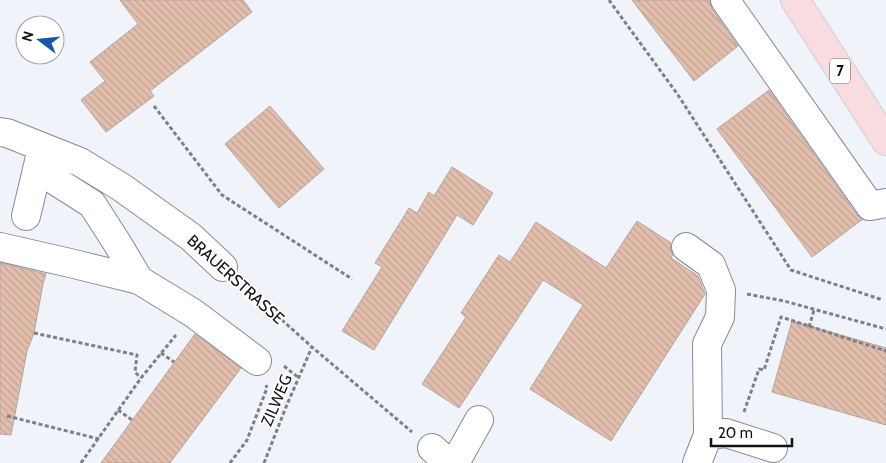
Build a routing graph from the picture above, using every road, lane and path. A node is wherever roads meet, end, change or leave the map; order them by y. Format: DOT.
graph roads {
  1 [pos="609,0"];
  2 [pos="725,0"];
  3 [pos="795,0"];
  4 [pos="154,106"];
  5 [pos="0,132"];
  6 [pos="886,141"];
  7 [pos="40,158"];
  8 [pos="878,204"];
  9 [pos="26,216"];
  10 [pos="0,247"];
  11 [pos="686,247"];
  12 [pos="223,267"];
  13 [pos="352,279"];
  14 [pos="139,280"];
  15 [pos="722,290"];
  16 [pos="883,300"];
  17 [pos="814,310"];
  18 [pos="193,313"];
  19 [pos="809,327"];
  20 [pos="886,329"];
  21 [pos="34,333"];
  22 [pos="312,347"];
  23 [pos="886,351"];
  24 [pos="162,353"];
  25 [pos="257,361"];
  26 [pos="174,362"];
  27 [pos="141,378"];
  28 [pos="118,410"];
  29 [pos="7,416"];
  30 [pos="132,420"];
  31 [pos="480,420"];
  32 [pos="717,434"];
  33 [pos="99,439"];
  34 [pos="773,448"];
  35 [pos="440,456"];
  36 [pos="81,463"];
  37 [pos="230,463"];
  38 [pos="264,463"];
  39 [pos="455,463"];
  40 [pos="697,463"];
  1 -- 16 [label="path"];
  2 -- 8 [label="street"];
  3 -- 6 [label="main road, 7"];
  4 -- 13 [label="path"];
  5 -- 7 [label="street, BRAUERSTRASSE"];
  7 -- 9 [label="street"];
  7 -- 12 [label="street, BRAUERSTRASSE"];
  7 -- 14 [label="street"];
  10 -- 14 [label="street"];
  11 -- 15 [label="street"];
  12 -- 22 [label="path, BRAUERSTRASSE"];
  14 -- 18 [label="street"];
  15 -- 17 [label="path"];
  15 -- 32 [label="street"];
  17 -- 19 [label="path"];
  17 -- 20 [label="path"];
  18 -- 24 [label="path"];
  18 -- 25 [label="street"];
  19 -- 23 [label="path"];
  19 -- 32 [label="path"];
  21 -- 27 [label="path"];
  22 -- 35 [label="path, BRAUERSTRASSE"];
  22 -- 38 [label="path, ZILWEG"];
  24 -- 26 [label="path"];
  24 -- 27 [label="path"];
  25 -- 37 [label="path"];
  27 -- 28 [label="path"];
  28 -- 30 [label="path"];
  28 -- 33 [label="path"];
  29 -- 33 [label="path"];
  31 -- 39 [label="street"];
  32 -- 34 [label="street"];
  32 -- 40 [label="street"];
  33 -- 36 [label="path"];
}
